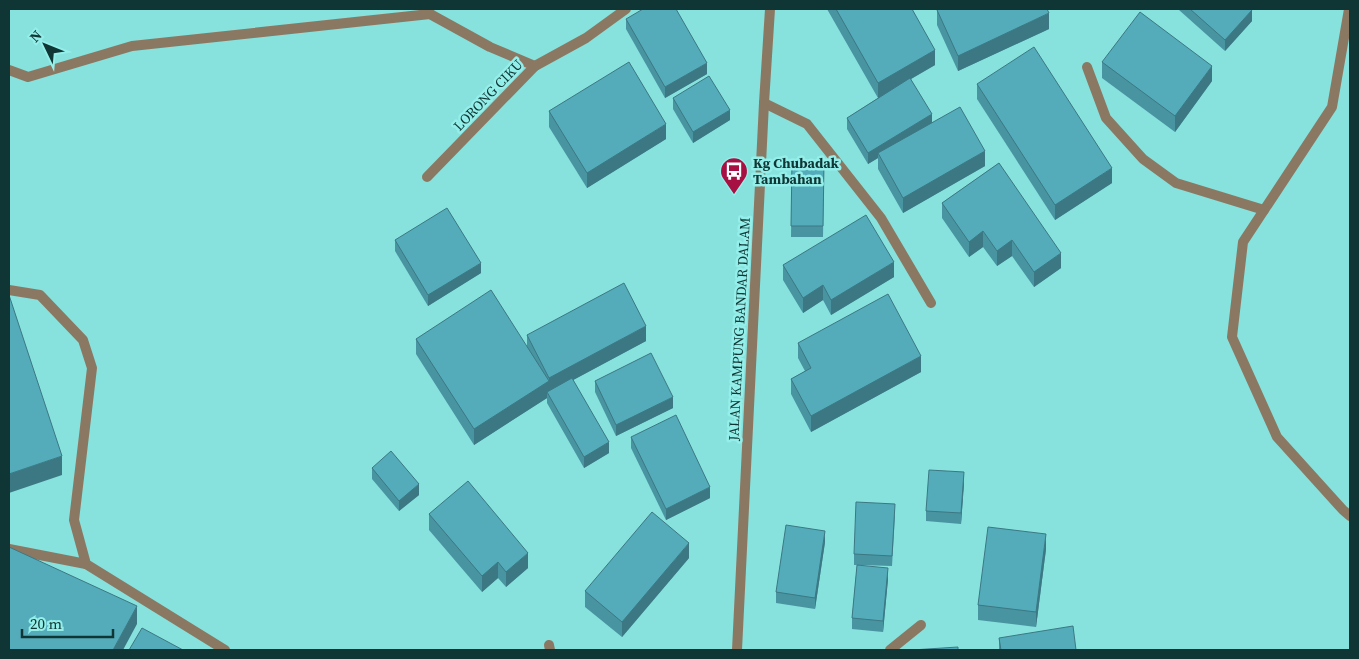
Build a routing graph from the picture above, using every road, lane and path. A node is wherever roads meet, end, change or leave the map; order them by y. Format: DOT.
graph roads {
  1 [pos="626,9"];
  2 [pos="770,9"];
  3 [pos="1349,9"];
  4 [pos="430,12"];
  5 [pos="535,66"];
  6 [pos="1087,67"];
  7 [pos="9,70"];
  8 [pos="764,103"];
  9 [pos="427,177"];
  10 [pos="1264,210"];
  11 [pos="9,290"];
  12 [pos="931,303"];
  13 [pos="1350,516"];
  14 [pos="9,549"];
  15 [pos="86,564"];
  16 [pos="921,625"];
  17 [pos="225,650"];
  18 [pos="738,650"];
  19 [pos="890,650"];
  1 -- 5 [label="street, LORONG CIKU"];
  2 -- 8 [label="street, JALAN KAMPUNG BANDAR DALAM"];
  3 -- 10 [label="street"];
  4 -- 5 [label="street"];
  4 -- 7 [label="street"];
  5 -- 9 [label="street, LORONG CIKU"];
  6 -- 10 [label="street"];
  8 -- 12 [label="street"];
  8 -- 18 [label="street, JALAN KAMPUNG BANDAR DALAM"];
  10 -- 13 [label="street"];
  11 -- 15 [label="street"];
  14 -- 15 [label="street"];
  15 -- 17 [label="street"];
  16 -- 19 [label="street"];
}
